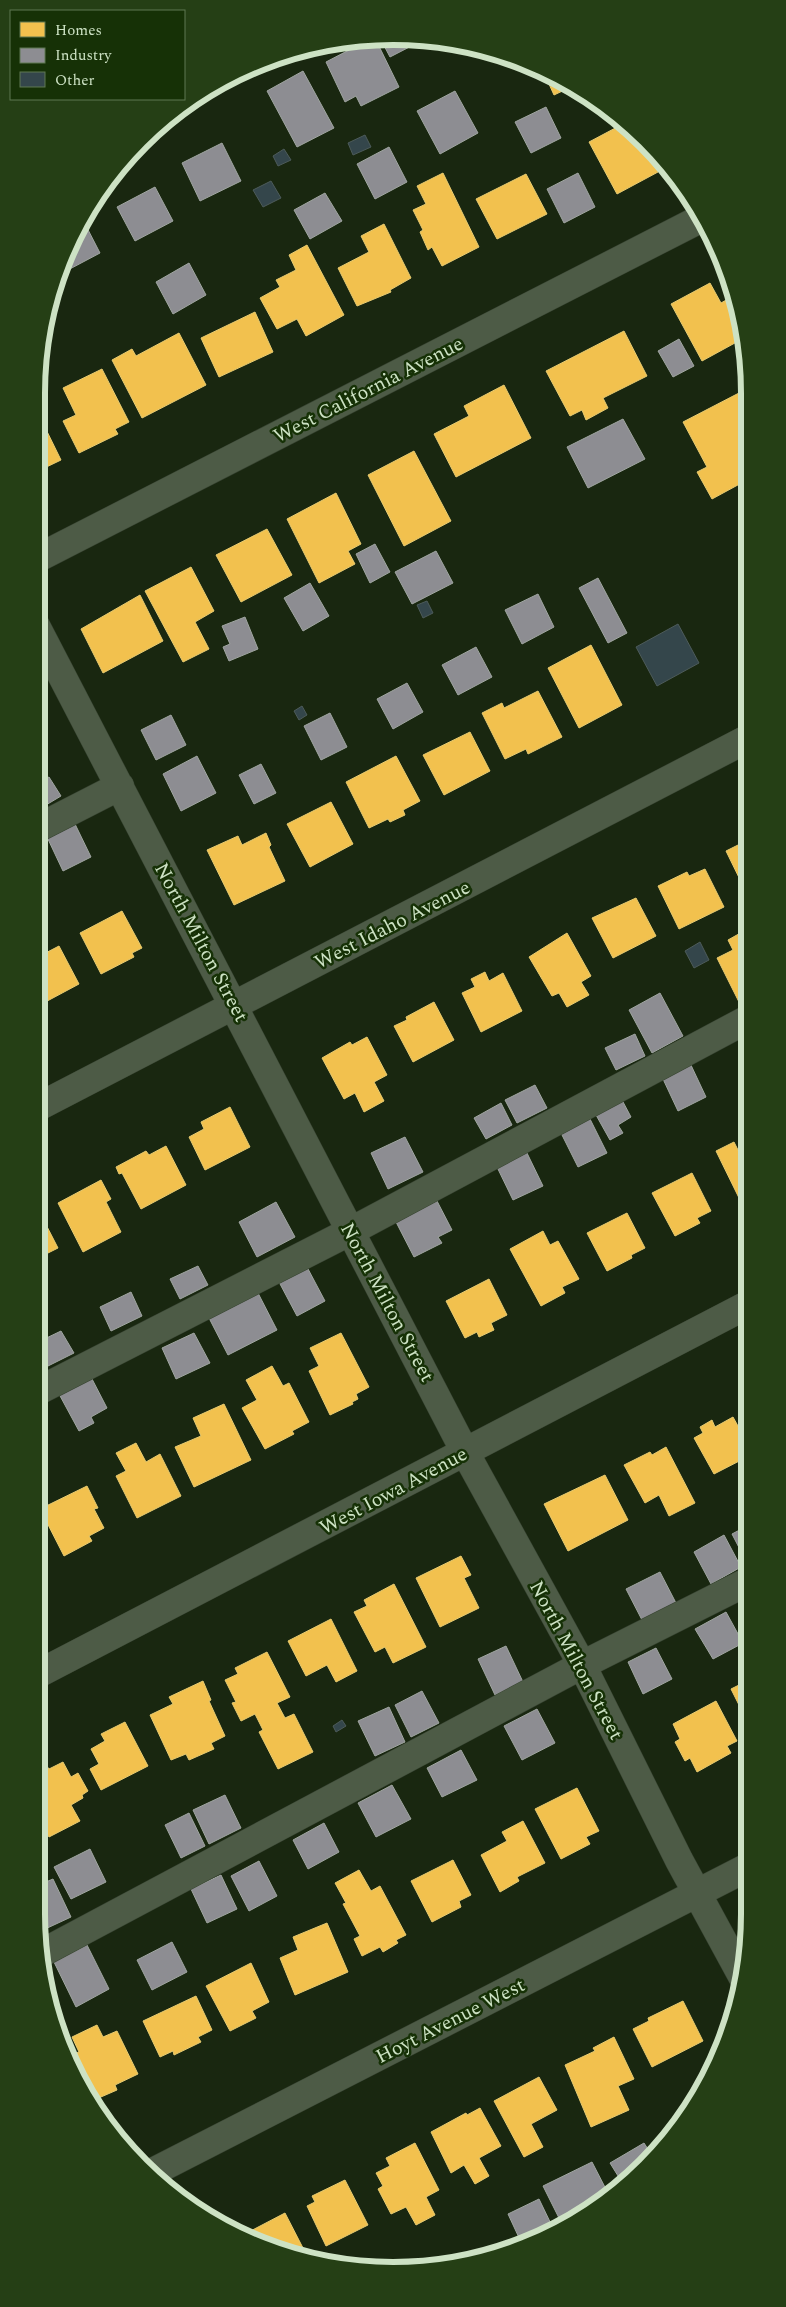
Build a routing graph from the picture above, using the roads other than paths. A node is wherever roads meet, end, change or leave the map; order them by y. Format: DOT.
graph roads {
  1 [pos="695,221"];
  2 [pos="45,554"];
  3 [pos="45,643"];
  4 [pos="741,743"];
  5 [pos="120,786"];
  6 [pos="45,824"];
  7 [pos="235,1005"];
  8 [pos="741,1024"];
  9 [pos="45,1103"];
  10 [pos="351,1231"];
  11 [pos="741,1308"];
  12 [pos="45,1387"];
  13 [pos="465,1452"];
  14 [pos="741,1585"];
  15 [pos="582,1666"];
  16 [pos="45,1670"];
  17 [pos="741,1871"];
  18 [pos="697,1893"];
  19 [pos="47,1950"];
  20 [pos="737,1966"];
  21 [pos="157,2170"];
  1 -- 2 [label="street, West California Avenue"];
  3 -- 5 [label="street, North Milton Street"];
  4 -- 7 [label="street, West Idaho Avenue"];
  5 -- 6 [label="street"];
  5 -- 7 [label="street, North Milton Street"];
  7 -- 9 [label="street, West Idaho Avenue"];
  7 -- 10 [label="street, North Milton Street"];
  8 -- 10 [label="street"];
  10 -- 12 [label="street"];
  10 -- 13 [label="street, North Milton Street"];
  11 -- 13 [label="street, West Iowa Avenue"];
  13 -- 15 [label="street, North Milton Street"];
  13 -- 16 [label="street, West Iowa Avenue"];
  14 -- 15 [label="street"];
  15 -- 18 [label="street, North Milton Street"];
  15 -- 19 [label="street"];
  17 -- 18 [label="street, Hoyt Avenue West"];
  18 -- 20 [label="street, North Milton Street"];
  18 -- 21 [label="street, Hoyt Avenue West"];
}
